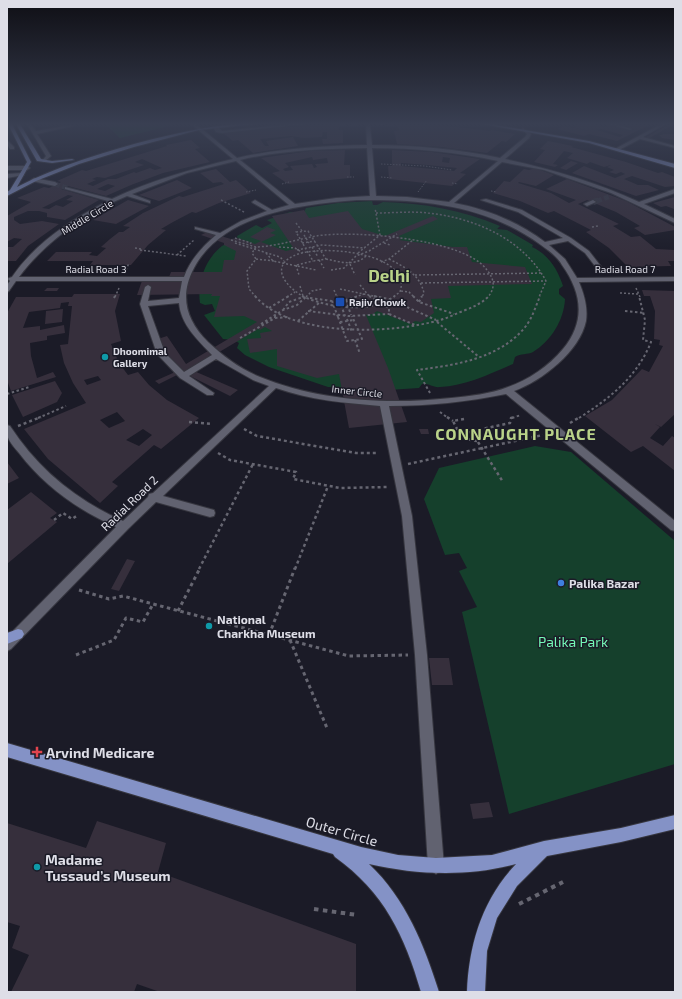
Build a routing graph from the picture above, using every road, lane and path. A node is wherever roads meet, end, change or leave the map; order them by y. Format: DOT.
graph roads {
  1 [pos="25,171"];
  2 [pos="58,171"];
  3 [pos="192,171"];
  4 [pos="250,171"];
  5 [pos="371,171"];
  6 [pos="489,171"];
  7 [pos="549,171"];
  8 [pos="21,175"];
  9 [pos="7,176"];
  10 [pos="347,177"];
  11 [pos="354,177"];
  12 [pos="381,177"];
  13 [pos="393,178"];
  14 [pos="34,180"];
  15 [pos="427,180"];
  16 [pos="288,182"];
  17 [pos="452,183"];
  18 [pos="55,184"];
  19 [pos="280,184"];
  20 [pos="458,184"];
  21 [pos="67,188"];
  22 [pos="13,190"];
  23 [pos="256,190"];
  24 [pos="491,191"];
  25 [pos="675,191"];
  26 [pos="246,192"];
  27 [pos="418,192"];
  28 [pos="497,192"];
  29 [pos="618,193"];
  30 [pos="7,194"];
  31 [pos="128,194"];
  32 [pos="611,196"];
  33 [pos="373,197"];
  34 [pos="221,200"];
  35 [pos="484,200"];
  36 [pos="112,201"];
  37 [pos="150,201"];
  38 [pos="255,202"];
  39 [pos="641,203"];
  40 [pos="449,205"];
  41 [pos="293,206"];
  42 [pos="375,206"];
  43 [pos="272,212"];
  44 [pos="376,213"];
  45 [pos="248,214"];
  46 [pos="675,221"];
  47 [pos="296,223"];
  48 [pos="598,226"];
  49 [pos="197,228"];
  50 [pos="592,228"];
  51 [pos="302,231"];
  52 [pos="397,234"];
  53 [pos="304,235"];
  54 [pos="380,235"];
  55 [pos="221,236"];
  56 [pos="569,239"];
  57 [pos="191,240"];
  58 [pos="414,240"];
  59 [pos="230,241"];
  60 [pos="315,241"];
  61 [pos="235,243"];
  62 [pos="302,243"];
  63 [pos="309,243"];
  64 [pos="383,243"];
  65 [pos="543,244"];
  66 [pos="390,245"];
  67 [pos="276,246"];
  68 [pos="317,246"];
  69 [pos="246,247"];
  70 [pos="256,247"];
  71 [pos="312,247"];
  72 [pos="135,248"];
  73 [pos="305,248"];
  74 [pos="365,248"];
  75 [pos="297,250"];
  76 [pos="370,251"];
  77 [pos="266,253"];
  78 [pos="303,253"];
  79 [pos="357,254"];
  80 [pos="177,256"];
  81 [pos="187,256"];
  82 [pos="318,257"];
  83 [pos="256,259"];
  84 [pos="326,259"];
  85 [pos="389,259"];
  86 [pos="319,260"];
  87 [pos="313,261"];
  88 [pos="284,262"];
  89 [pos="381,262"];
  90 [pos="350,264"];
  91 [pos="296,265"];
  92 [pos="324,268"];
  93 [pos="600,268"];
  94 [pos="316,270"];
  95 [pos="331,270"];
  96 [pos="544,273"];
  97 [pos="491,274"];
  98 [pos="299,275"];
  99 [pos="356,275"];
  100 [pos="415,275"];
  101 [pos="11,279"];
  102 [pos="185,279"];
  103 [pos="675,279"];
  104 [pos="576,280"];
  105 [pos="546,281"];
  106 [pos="493,282"];
  107 [pos="421,283"];
  108 [pos="360,285"];
  109 [pos="119,286"];
  110 [pos="300,286"];
  111 [pos="148,287"];
  112 [pos="643,288"];
  113 [pos="322,289"];
  114 [pos="340,289"];
  115 [pos="7,290"];
  116 [pos="334,290"];
  117 [pos="401,290"];
  118 [pos="296,292"];
  119 [pos="620,293"];
  120 [pos="364,294"];
  121 [pos="639,294"];
  122 [pos="304,297"];
  123 [pos="114,298"];
  124 [pos="183,300"];
  125 [pos="339,300"];
  126 [pos="346,300"];
  127 [pos="332,301"];
  128 [pos="320,302"];
  129 [pos="419,302"];
  130 [pos="144,304"];
  131 [pos="340,304"];
  132 [pos="379,304"];
  133 [pos="401,306"];
  134 [pos="268,308"];
  135 [pos="283,310"];
  136 [pos="273,311"];
  137 [pos="308,311"];
  138 [pos="625,311"];
  139 [pos="645,313"];
  140 [pos="389,314"];
  141 [pos="352,315"];
  142 [pos="454,315"];
  143 [pos="289,317"];
  144 [pos="338,317"];
  145 [pos="275,318"];
  146 [pos="347,319"];
  147 [pos="354,320"];
  148 [pos="436,320"];
  149 [pos="298,321"];
  150 [pos="340,322"];
  151 [pos="261,324"];
  152 [pos="416,326"];
  153 [pos="352,332"];
  154 [pos="240,338"];
  155 [pos="355,340"];
  156 [pos="360,354"];
  157 [pos="217,355"];
  158 [pos="479,357"];
  159 [pos="183,376"];
  160 [pos="275,385"];
  161 [pos="29,387"];
  162 [pos="508,390"];
  163 [pos="210,393"];
  164 [pos="7,394"];
  165 [pos="433,396"];
  166 [pos="384,404"];
  167 [pos="66,406"];
  168 [pos="440,412"];
  169 [pos="527,414"];
  170 [pos="464,420"];
  171 [pos="453,421"];
  172 [pos="189,422"];
  173 [pos="570,423"];
  174 [pos="212,424"];
  175 [pos="18,426"];
  176 [pos="7,428"];
  177 [pos="540,429"];
  178 [pos="473,431"];
  179 [pos="469,432"];
  180 [pos="250,433"];
  181 [pos="478,442"];
  182 [pos="482,450"];
  183 [pos="377,453"];
  184 [pos="230,460"];
  185 [pos="253,464"];
  186 [pos="397,466"];
  187 [pos="503,482"];
  188 [pos="328,486"];
  189 [pos="401,487"];
  190 [pos="153,497"];
  191 [pos="63,513"];
  192 [pos="210,513"];
  193 [pos="54,520"];
  194 [pos="124,526"];
  195 [pos="675,527"];
  196 [pos="65,586"];
  197 [pos="153,604"];
  198 [pos="178,611"];
  199 [pos="18,634"];
  200 [pos="269,634"];
  201 [pos="7,639"];
  202 [pos="290,640"];
  203 [pos="7,645"];
  204 [pos="76,655"];
  205 [pos="421,655"];
  206 [pos="327,728"];
  207 [pos="7,750"];
  208 [pos="675,822"];
  209 [pos="326,844"];
  210 [pos="544,849"];
  211 [pos="436,866"];
  212 [pos="563,882"];
  213 [pos="518,904"];
  214 [pos="314,909"];
  215 [pos="357,915"];
  216 [pos="430,992"];
  217 [pos="476,992"];
  1 -- 8 [label="main road"];
  2 -- 14 [label="main road"];
  3 -- 31 [label="street, Middle Circle"];
  4 -- 41 [label="street"];
  5 -- 33 [label="street"];
  6 -- 40 [label="street"];
  7 -- 29 [label="street, Middle Circle"];
  8 -- 9 [label="street"];
  8 -- 22 [label="main road"];
  10 -- 11 [label="path"];
  12 -- 13 [label="path"];
  14 -- 18 [label="street"];
  14 -- 22 [label="main road"];
  15 -- 27 [label="path"];
  16 -- 19 [label="path"];
  17 -- 20 [label="path"];
  21 -- 36 [label="street"];
  22 -- 30 [label="main road"];
  23 -- 26 [label="path"];
  24 -- 28 [label="path"];
  25 -- 39 [label="street"];
  29 -- 32 [label="street"];
  29 -- 39 [label="street, Middle Circle"];
  31 -- 36 [label="street, Middle Circle"];
  31 -- 37 [label="street"];
  33 -- 40 [label="street, Inner Circle"];
  33 -- 41 [label="street, Inner Circle"];
  34 -- 45 [label="path"];
  35 -- 56 [label="street"];
  36 -- 101 [label="street, Middle Circle"];
  38 -- 43 [label="street"];
  39 -- 46 [label="street, Middle Circle"];
  40 -- 65 [label="street, Inner Circle"];
  41 -- 43 [label="street, Inner Circle"];
  42 -- 44 [label="path"];
  43 -- 55 [label="street, Inner Circle"];
  44 -- 54 [label="path"];
  44 -- 96 [label="path"];
  47 -- 51 [label="path"];
  48 -- 50 [label="path"];
  49 -- 55 [label="street"];
  51 -- 60 [label="path"];
  51 -- 62 [label="path"];
  52 -- 64 [label="path"];
  53 -- 63 [label="path"];
  54 -- 58 [label="path"];
  54 -- 67 [label="path"];
  54 -- 74 [label="path"];
  55 -- 70 [label="path"];
  55 -- 102 [label="street, Inner Circle"];
  56 -- 65 [label="street"];
  56 -- 93 [label="street"];
  57 -- 80 [label="path"];
  58 -- 85 [label="path"];
  58 -- 97 [label="path"];
  59 -- 69 [label="path"];
  60 -- 63 [label="path"];
  60 -- 68 [label="path"];
  61 -- 69 [label="path"];
  62 -- 63 [label="path"];
  62 -- 73 [label="path"];
  64 -- 66 [label="path"];
  64 -- 76 [label="path"];
  65 -- 104 [label="street, Inner Circle"];
  67 -- 70 [label="path"];
  67 -- 75 [label="path"];
  68 -- 71 [label="path"];
  68 -- 84 [label="path"];
  69 -- 77 [label="path"];
  70 -- 83 [label="path"];
  71 -- 73 [label="path"];
  71 -- 82 [label="path"];
  72 -- 80 [label="path"];
  73 -- 87 [label="path"];
  74 -- 75 [label="path"];
  74 -- 79 [label="path"];
  75 -- 78 [label="path"];
  76 -- 90 [label="path"];
  76 -- 90 [label="path"];
  77 -- 88 [label="path"];
  77 -- 88 [label="path"];
  78 -- 79 [label="path"];
  78 -- 88 [label="path"];
  79 -- 89 [label="path"];
  80 -- 81 [label="path"];
  83 -- 88 [label="path"];
  83 -- 134 [label="path"];
  84 -- 86 [label="path"];
  84 -- 90 [label="path"];
  85 -- 89 [label="path"];
  85 -- 100 [label="path"];
  86 -- 87 [label="path"];
  86 -- 92 [label="path"];
  87 -- 91 [label="path"];
  88 -- 91 [label="path"];
  88 -- 118 [label="path"];
  89 -- 117 [label="path"];
  90 -- 95 [label="path"];
  90 -- 99 [label="path"];
  91 -- 94 [label="path"];
  91 -- 98 [label="path"];
  96 -- 97 [label="path"];
  96 -- 105 [label="path"];
  97 -- 100 [label="path"];
  97 -- 106 [label="path"];
  100 -- 107 [label="path"];
  101 -- 102 [label="street, Radial Road 3"];
  101 -- 115 [label="street, Middle Circle"];
  102 -- 124 [label="street, Inner Circle"];
  103 -- 104 [label="street, Radial Road 7"];
  104 -- 162 [label="street, Inner Circle"];
  105 -- 106 [label="path"];
  105 -- 158 [label="path"];
  106 -- 107 [label="path"];
  106 -- 142 [label="path"];
  107 -- 129 [label="path"];
  108 -- 120 [label="path"];
  109 -- 123 [label="path"];
  110 -- 122 [label="path"];
  111 -- 130 [label="street"];
  112 -- 121 [label="path"];
  113 -- 122 [label="path"];
  114 -- 120 [label="path"];
  116 -- 125 [label="path"];
  117 -- 129 [label="path"];
  117 -- 132 [label="path"];
  118 -- 128 [label="path"];
  118 -- 134 [label="path"];
  119 -- 121 [label="path"];
  120 -- 126 [label="path"];
  120 -- 133 [label="path"];
  120 -- 133 [label="path"];
  121 -- 139 [label="path"];
  122 -- 127 [label="path"];
  122 -- 135 [label="path"];
  122 -- 135 [label="path"];
  124 -- 130 [label="street"];
  124 -- 157 [label="street, Inner Circle"];
  125 -- 126 [label="path"];
  125 -- 127 [label="path"];
  126 -- 141 [label="path"];
  127 -- 144 [label="path"];
  128 -- 132 [label="path"];
  128 -- 137 [label="path"];
  129 -- 142 [label="path"];
  130 -- 159 [label="street"];
  131 -- 146 [label="path"];
  132 -- 140 [label="path"];
  133 -- 148 [label="path"];
  134 -- 136 [label="path"];
  135 -- 151 [label="path"];
  136 -- 143 [label="path"];
  136 -- 145 [label="path"];
  137 -- 140 [label="path"];
  137 -- 149 [label="path"];
  138 -- 139 [label="path"];
  139 -- 173 [label="path"];
  140 -- 152 [label="path"];
  141 -- 146 [label="path"];
  141 -- 147 [label="path"];
  142 -- 148 [label="path"];
  143 -- 145 [label="path"];
  143 -- 149 [label="path"];
  144 -- 146 [label="path"];
  144 -- 150 [label="path"];
  145 -- 154 [label="path"];
  146 -- 147 [label="path"];
  146 -- 150 [label="path"];
  146 -- 153 [label="path"];
  147 -- 155 [label="path"];
  148 -- 152 [label="path"];
  148 -- 158 [label="path"];
  149 -- 152 [label="path"];
  150 -- 155 [label="path"];
  155 -- 156 [label="path"];
  157 -- 159 [label="street"];
  157 -- 160 [label="street, Inner Circle"];
  158 -- 165 [label="path"];
  159 -- 163 [label="street"];
  160 -- 166 [label="street, Inner Circle"];
  160 -- 190 [label="street, Radial Road 2"];
  161 -- 164 [label="path"];
  162 -- 166 [label="street, Inner Circle"];
  162 -- 195 [label="street"];
  166 -- 186 [label="street"];
  167 -- 175 [label="path"];
  168 -- 171 [label="path"];
  169 -- 178 [label="path"];
  170 -- 171 [label="path"];
  171 -- 179 [label="path"];
  172 -- 174 [label="path"];
  176 -- 194 [label="street"];
  177 -- 182 [label="path"];
  178 -- 179 [label="path"];
  178 -- 181 [label="path"];
  179 -- 181 [label="path"];
  180 -- 183 [label="path"];
  181 -- 182 [label="path"];
  182 -- 186 [label="path"];
  182 -- 187 [label="path"];
  184 -- 185 [label="path"];
  185 -- 188 [label="path"];
  185 -- 198 [label="path"];
  186 -- 189 [label="street"];
  188 -- 189 [label="path"];
  188 -- 200 [label="path"];
  189 -- 205 [label="street"];
  190 -- 192 [label="street"];
  190 -- 194 [label="street, Radial Road 2"];
  191 -- 193 [label="path"];
  194 -- 196 [label="street, Radial Road 2"];
  196 -- 197 [label="path"];
  196 -- 199 [label="street, Radial Road 2"];
  197 -- 198 [label="path"];
  197 -- 204 [label="path"];
  198 -- 200 [label="path"];
  199 -- 201 [label="main road"];
  199 -- 203 [label="street, Radial Road 2"];
  200 -- 202 [label="path"];
  202 -- 205 [label="path"];
  202 -- 206 [label="path"];
  205 -- 211 [label="street"];
  207 -- 209 [label="main road, Outer Circle"];
  208 -- 210 [label="main road, Outer Circle"];
  209 -- 211 [label="main road, Outer Circle"];
  209 -- 216 [label="main road"];
  210 -- 211 [label="main road, Outer Circle"];
  210 -- 217 [label="main road"];
  212 -- 213 [label="path"];
  214 -- 215 [label="path"];
}
